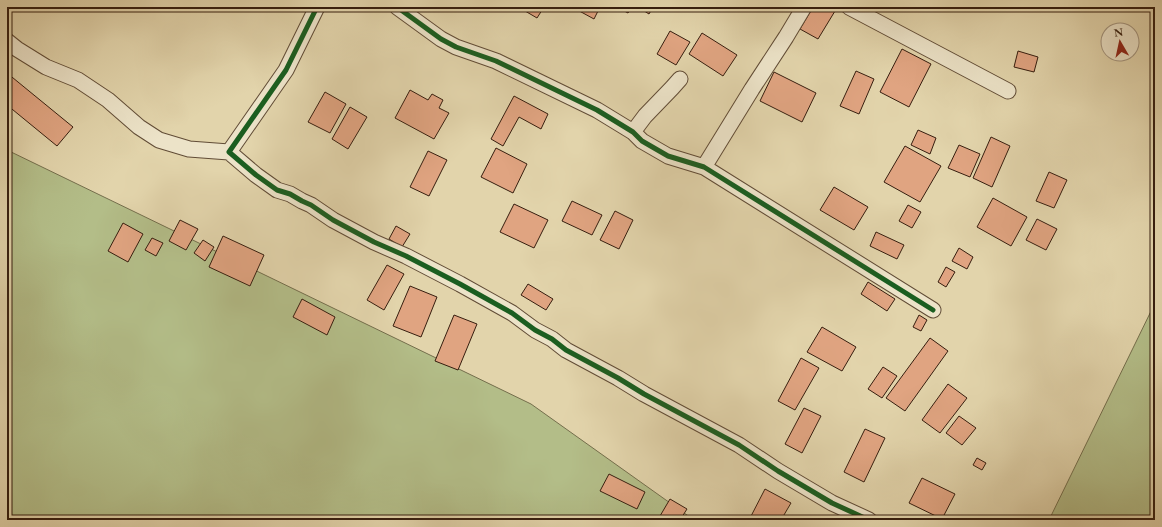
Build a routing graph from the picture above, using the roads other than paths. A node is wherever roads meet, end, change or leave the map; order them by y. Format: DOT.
graph roads {
  1 [pos="317,7"];
  2 [pos="397,7"];
  3 [pos="804,7"];
  4 [pos="849,7"];
  5 [pos="7,41"];
  6 [pos="680,80"];
  7 [pos="1008,91"];
  8 [pos="633,132"];
  9 [pos="230,152"];
  10 [pos="704,167"];
  11 [pos="933,310"];
  12 [pos="869,520"];
  1 -- 9 [label="street"];
  2 -- 8 [label="street"];
  3 -- 10 [label="street"];
  4 -- 7 [label="street"];
  5 -- 9 [label="street"];
  6 -- 8 [label="street"];
  8 -- 10 [label="street"];
  9 -- 12 [label="street"];
  10 -- 11 [label="street"];
}
